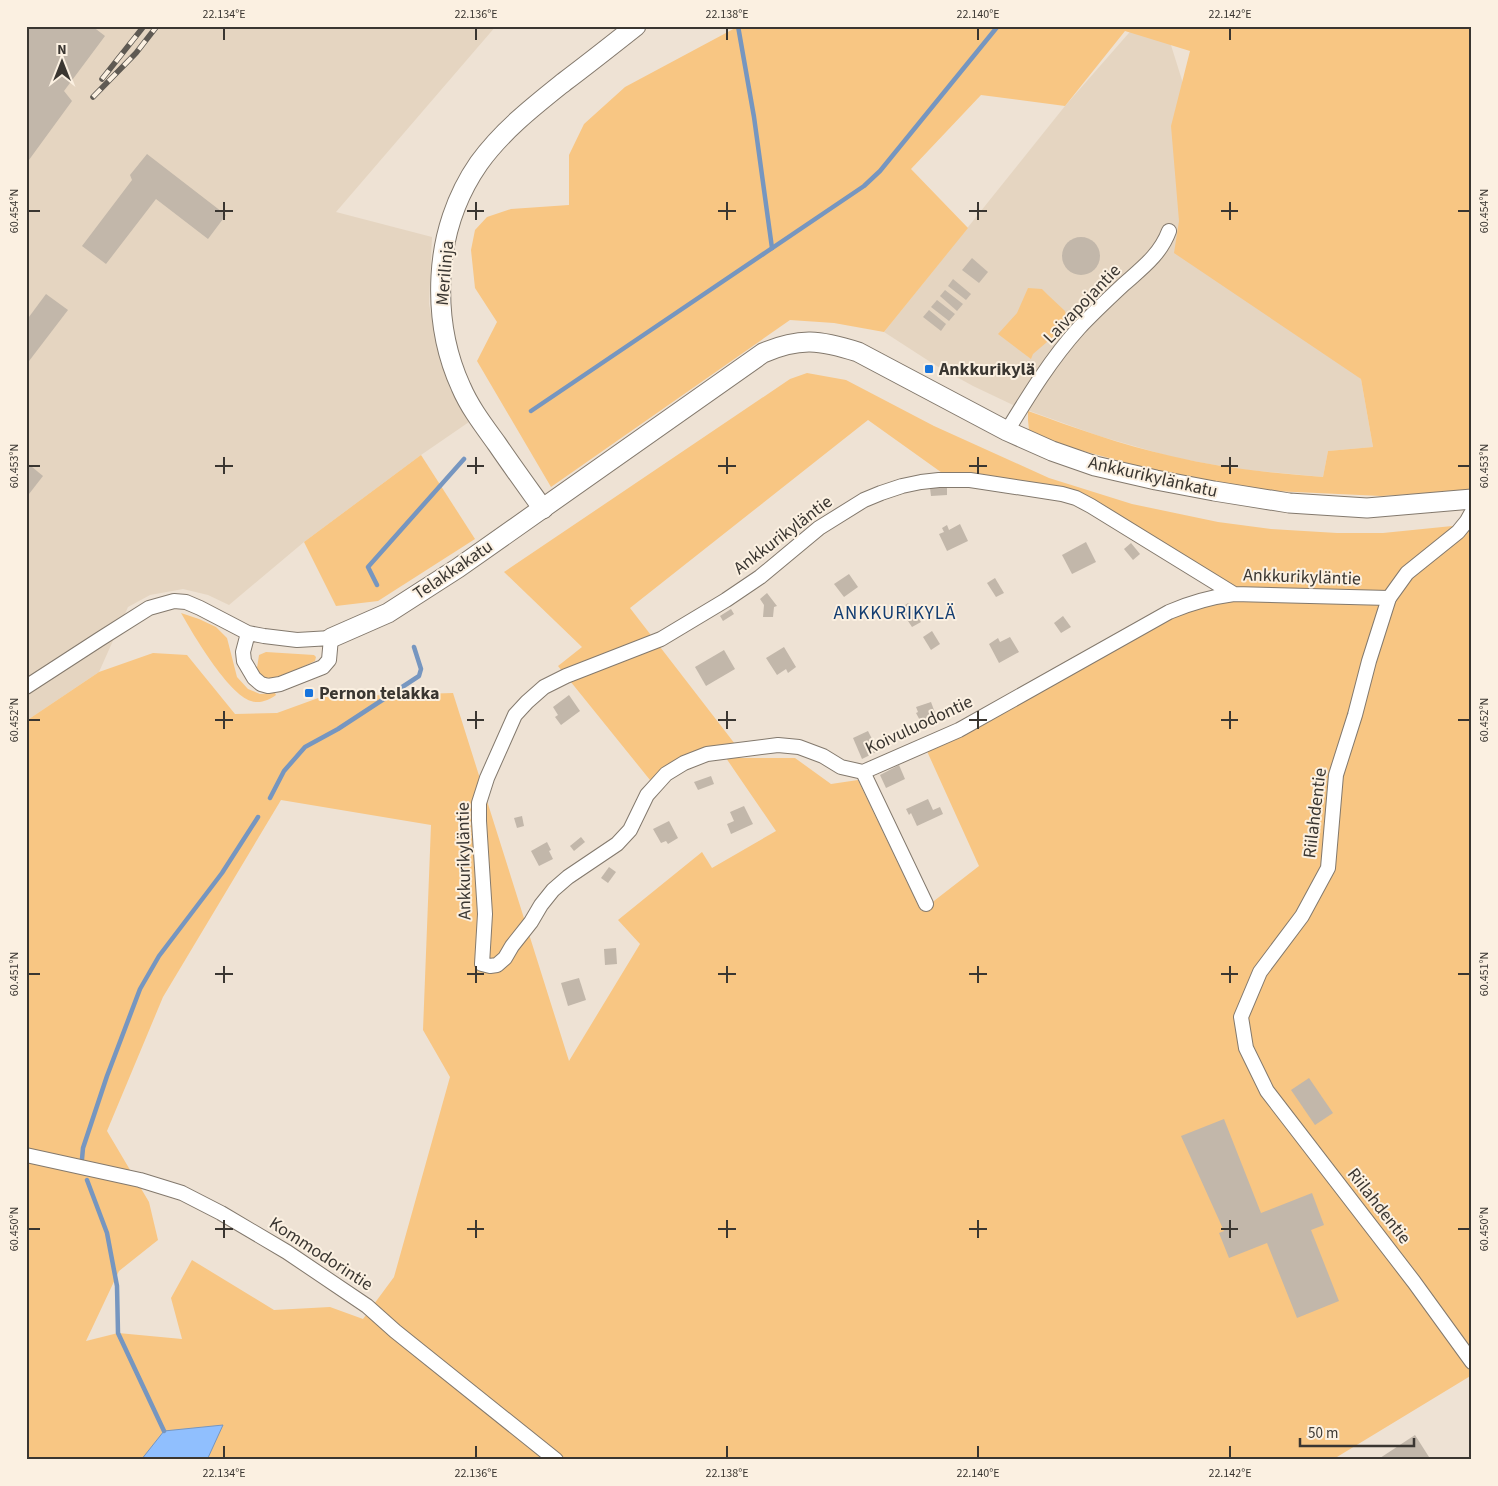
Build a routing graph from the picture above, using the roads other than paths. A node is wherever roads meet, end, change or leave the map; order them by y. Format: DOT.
graph roads {
  1 [pos="636,26"];
  2 [pos="1170,231"];
  3 [pos="858,352"];
  4 [pos="1007,431"];
  5 [pos="1472,499"];
  6 [pos="543,509"];
  7 [pos="1472,512"];
  8 [pos="1234,594"];
  9 [pos="1389,598"];
  10 [pos="248,632"];
  11 [pos="331,638"];
  12 [pos="26,687"];
  13 [pos="863,772"];
  14 [pos="926,904"];
  15 [pos="482,964"];
  16 [pos="26,1155"];
  17 [pos="1472,1362"];
  18 [pos="556,1460"];
  1 -- 6 [label="street, Merilinja"];
  2 -- 4 [label="street, Laivapojantie"];
  3 -- 4 [label="street, Ankkurikylänkatu"];
  3 -- 6 [label="street, Telakkakatu"];
  4 -- 5 [label="street, Ankkurikylänkatu"];
  6 -- 11 [label="street, Telakkakatu"];
  7 -- 9 [label="street, Riilahdentie"];
  8 -- 9 [label="street, Ankkurikyläntie"];
  8 -- 13 [label="street, Koivuluodontie"];
  8 -- 15 [label="street, Ankkurikyläntie"];
  9 -- 17 [label="street, Riilahdentie"];
  10 -- 11 [label="street, Telakkakatu"];
  10 -- 11 [label="street"];
  10 -- 12 [label="street, Telakkakatu"];
  13 -- 14 [label="street"];
  13 -- 15 [label="street, Koivuluodontie"];
  16 -- 18 [label="street, Kommodorintie"];
}
